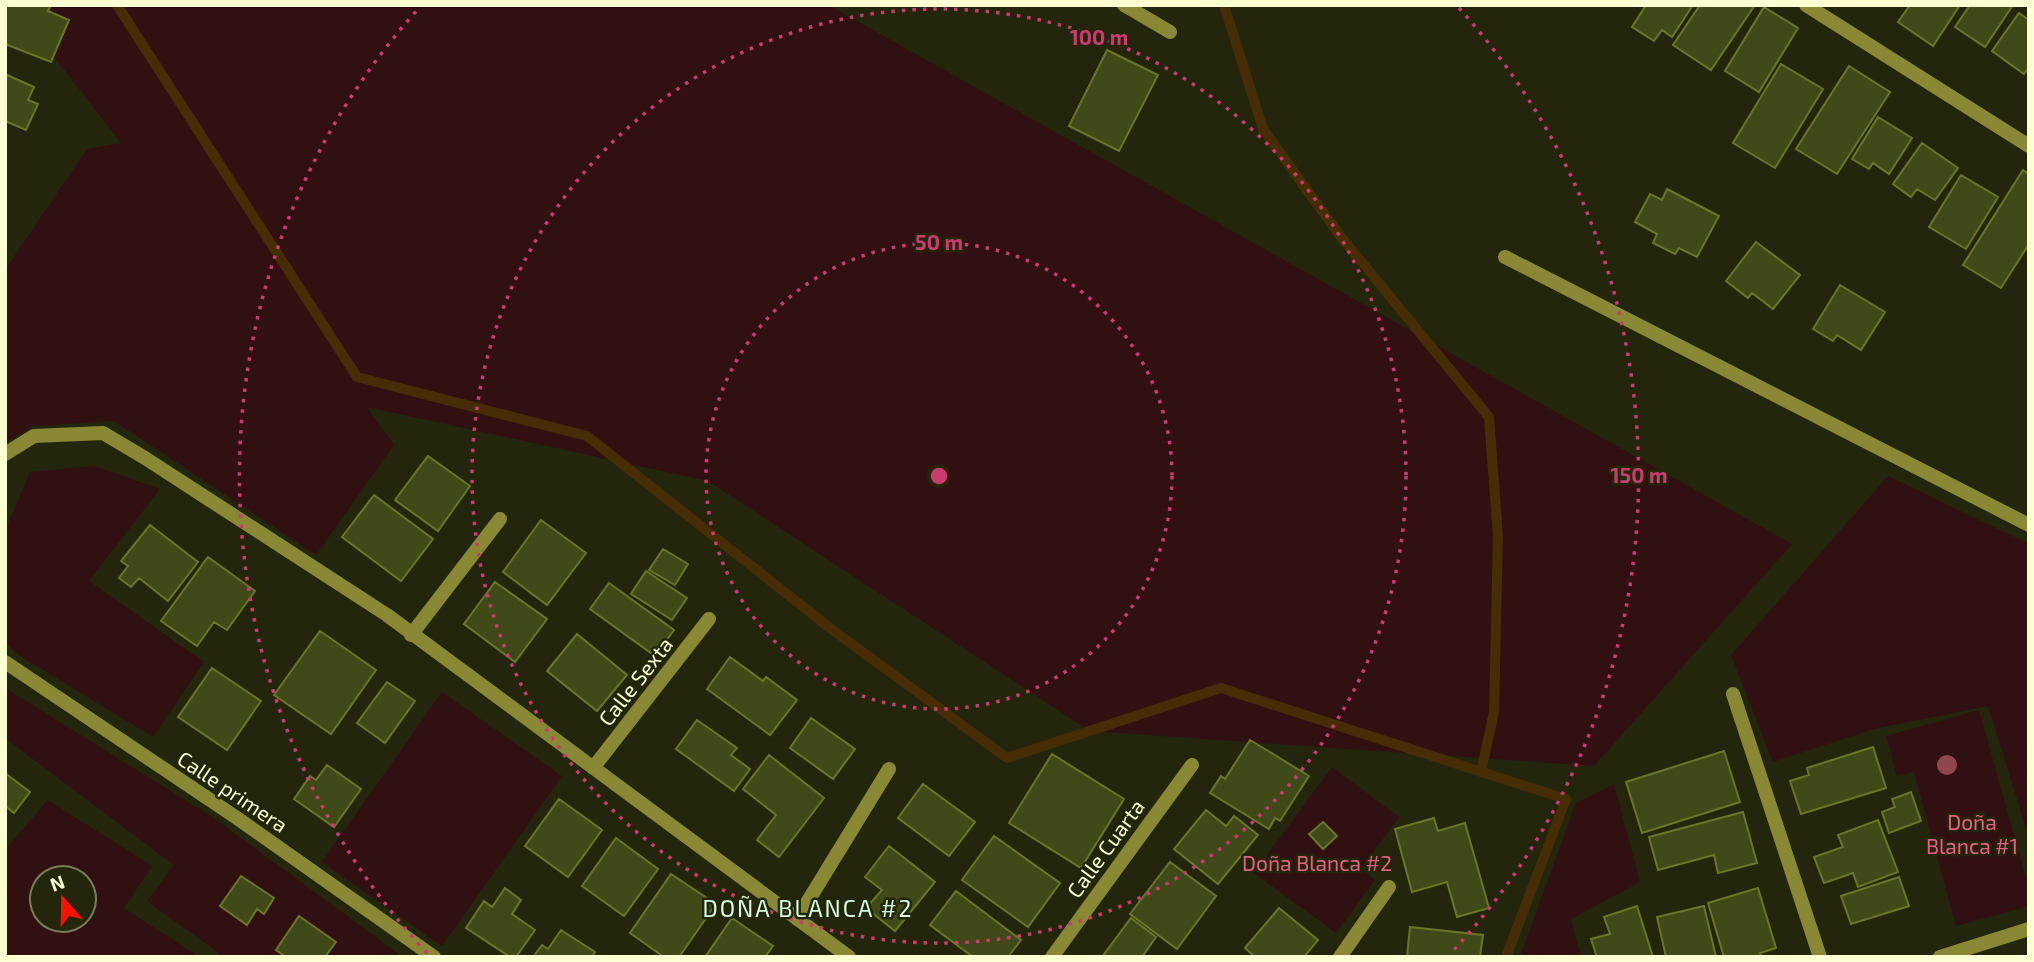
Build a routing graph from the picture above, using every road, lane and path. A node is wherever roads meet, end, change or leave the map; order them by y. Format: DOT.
graph roads {
  1 [pos="1125,5"];
  2 [pos="1806,5"];
  3 [pos="1170,32"];
  4 [pos="2029,146"];
  5 [pos="1506,257"];
  6 [pos="5,454"];
  7 [pos="500,519"];
  8 [pos="2029,525"];
  9 [pos="709,620"];
  10 [pos="411,635"];
  11 [pos="5,662"];
  12 [pos="1733,694"];
  13 [pos="1192,765"];
  14 [pos="593,768"];
  15 [pos="889,769"];
  16 [pos="1389,887"];
  17 [pos="797,919"];
  18 [pos="2029,929"];
  19 [pos="434,957"];
  20 [pos="849,957"];
  21 [pos="1052,957"];
  22 [pos="1340,957"];
  23 [pos="1820,957"];
  24 [pos="1940,957"];
  1 -- 3 [label="street"];
  2 -- 4 [label="street"];
  5 -- 8 [label="street"];
  6 -- 10 [label="street"];
  7 -- 10 [label="street"];
  9 -- 14 [label="street, Calle Sexta"];
  10 -- 14 [label="street"];
  11 -- 19 [label="street, Calle primera"];
  12 -- 23 [label="street"];
  13 -- 21 [label="street, Calle Cuarta"];
  14 -- 17 [label="street"];
  15 -- 17 [label="street"];
  16 -- 22 [label="street"];
  17 -- 20 [label="street"];
  18 -- 24 [label="street"];
}
